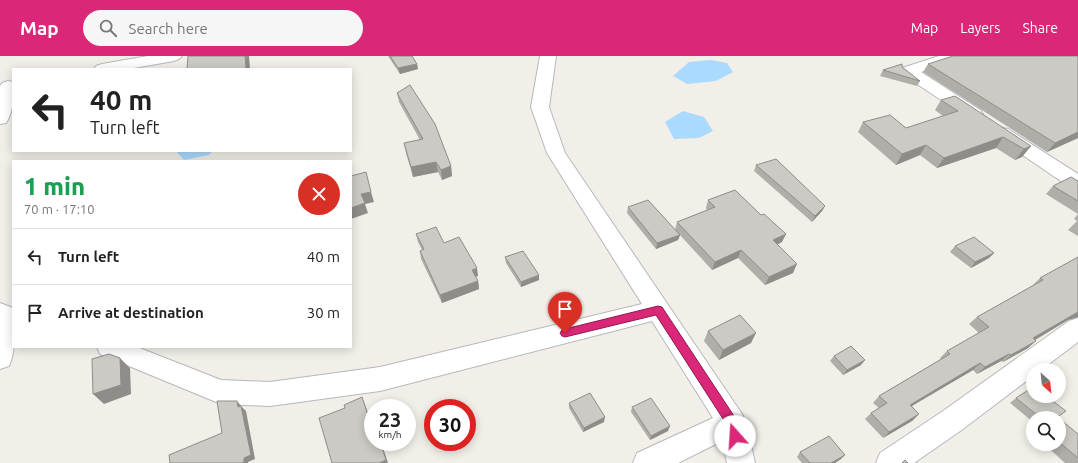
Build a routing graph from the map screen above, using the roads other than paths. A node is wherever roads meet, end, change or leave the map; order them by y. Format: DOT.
graph roads {
  1 [pos="174,56"];
  2 [pos="548,56"];
  3 [pos="955,56"];
  4 [pos="108,68"];
  5 [pos="7,86"];
  6 [pos="0,119"];
  7 [pos="1078,183"];
  8 [pos="658,310"];
  9 [pos="6,314"];
  10 [pos="1078,328"];
  11 [pos="112,348"];
  12 [pos="0,358"];
  13 [pos="732,423"];
  14 [pos="647,463"];
  15 [pos="741,463"];
  16 [pos="890,463"];
  1 -- 4 [label="street"];
  2 -- 8 [label="street"];
  3 -- 7 [label="street"];
  5 -- 6 [label="street"];
  8 -- 11 [label="street"];
  8 -- 13 [label="street"];
  9 -- 12 [label="street"];
  10 -- 16 [label="street"];
  13 -- 14 [label="street"];
  13 -- 15 [label="street"];
}
